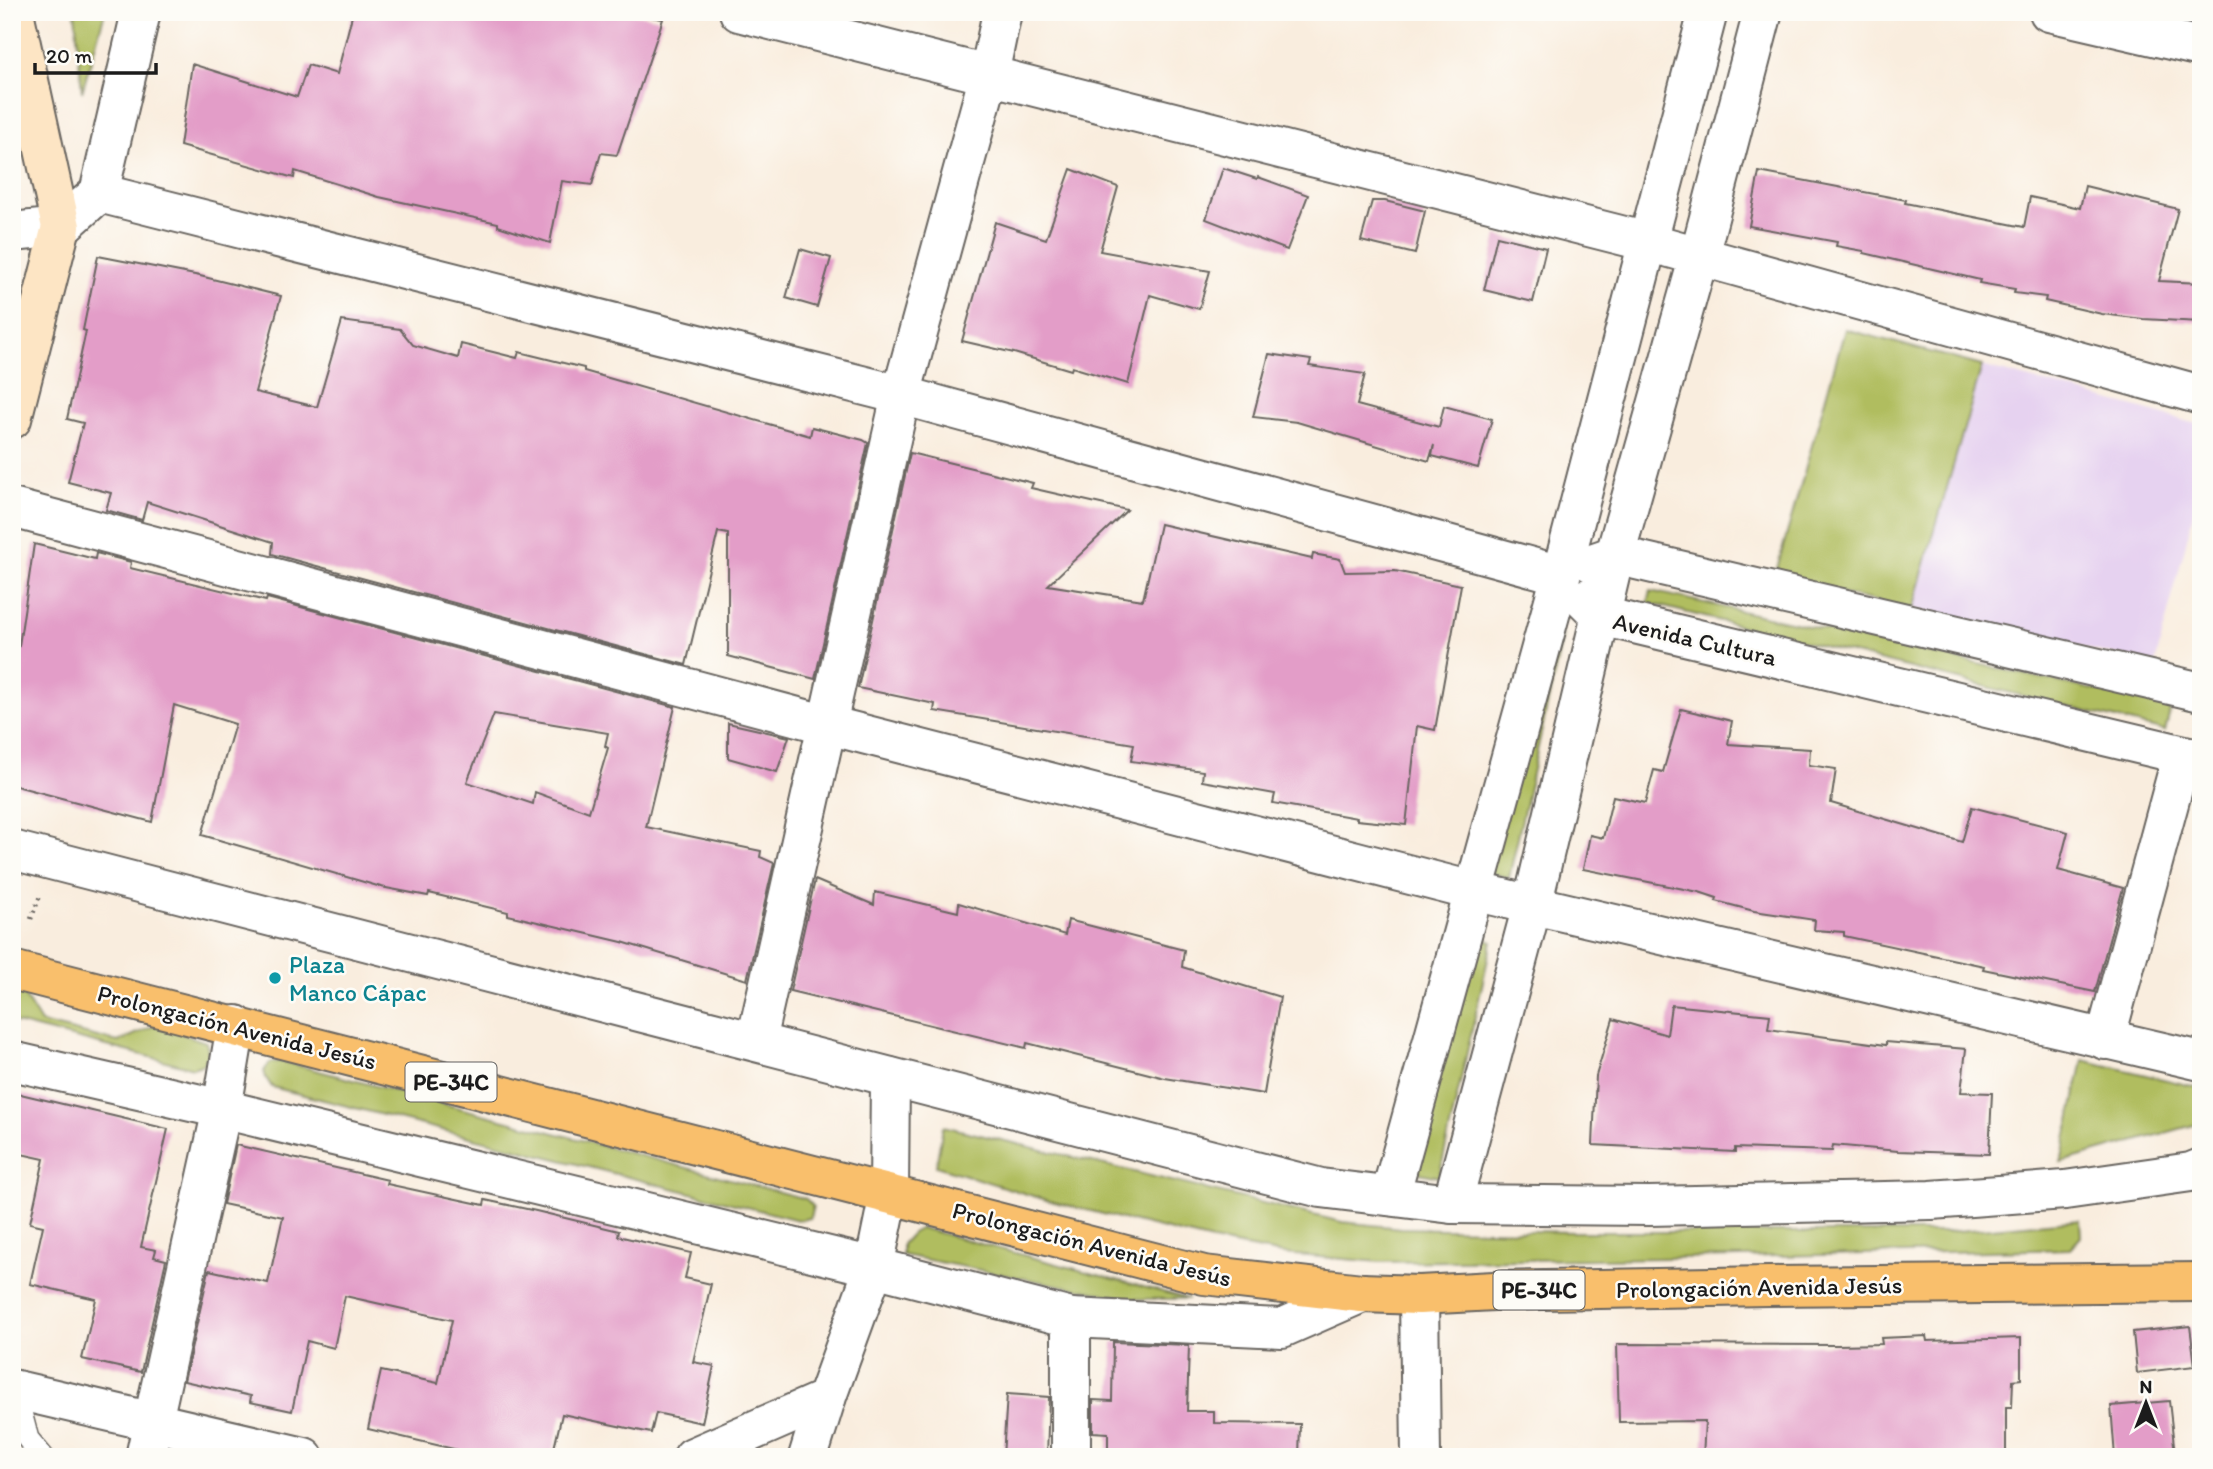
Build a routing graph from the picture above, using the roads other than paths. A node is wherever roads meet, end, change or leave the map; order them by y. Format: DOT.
graph roads {
  1 [pos="14,12"];
  2 [pos="142,12"];
  3 [pos="739,12"];
  4 [pos="1002,12"];
  5 [pos="1708,12"];
  6 [pos="1763,12"];
  7 [pos="2049,12"];
  8 [pos="2201,47"];
  9 [pos="989,75"];
  10 [pos="99,193"];
  11 [pos="61,227"];
  12 [pos="12,232"];
  13 [pos="1648,242"];
  14 [pos="1699,256"];
  15 [pos="901,395"];
  16 [pos="2201,395"];
  17 [pos="12,419"];
  18 [pos="12,508"];
  19 [pos="1615,555"];
  20 [pos="1561,575"];
  21 [pos="1601,616"];
  22 [pos="2200,691"];
  23 [pos="828,725"];
  24 [pos="2192,757"];
  25 [pos="12,850"];
  26 [pos="1473,891"];
  27 [pos="1532,906"];
  28 [pos="12,970"];
  29 [pos="236,1026"];
  30 [pos="2105,1040"];
  31 [pos="756,1041"];
  32 [pos="12,1061"];
  33 [pos="2201,1061"];
  34 [pos="890,1077"];
  35 [pos="222,1109"];
  36 [pos="2201,1168"];
  37 [pos="889,1194"];
  38 [pos="1390,1196"];
  39 [pos="1452,1204"];
  40 [pos="874,1267"];
  41 [pos="2201,1282"];
  42 [pos="1362,1293"];
  43 [pos="1419,1296"];
  44 [pos="1071,1318"];
  45 [pos="14,1390"];
  46 [pos="826,1399"];
  47 [pos="149,1439"];
  48 [pos="43,1457"];
  49 [pos="304,1457"];
  50 [pos="693,1457"];
  51 [pos="808,1457"];
  52 [pos="1071,1457"];
  53 [pos="1421,1457"];
  1 -- 11 [label="main road"];
  2 -- 10 [label="street"];
  3 -- 9 [label="street"];
  4 -- 9 [label="street"];
  5 -- 13 [label="street"];
  6 -- 14 [label="street"];
  7 -- 8 [label="street"];
  9 -- 13 [label="street"];
  9 -- 15 [label="street"];
  10 -- 11 [label="street"];
  10 -- 15 [label="street"];
  11 -- 12 [label="street"];
  11 -- 17 [label="main road"];
  13 -- 14 [label="street"];
  13 -- 20 [label="street"];
  14 -- 16 [label="street"];
  14 -- 19 [label="street"];
  15 -- 20 [label="street"];
  15 -- 23 [label="street"];
  18 -- 23 [label="street"];
  19 -- 20 [label="street"];
  19 -- 21 [label="street"];
  19 -- 22 [label="street"];
  20 -- 21 [label="street, Avenida Cultura"];
  20 -- 26 [label="street"];
  21 -- 24 [label="street, Avenida Cultura"];
  21 -- 27 [label="street"];
  23 -- 26 [label="street"];
  23 -- 31 [label="street"];
  24 -- 30 [label="street"];
  25 -- 31 [label="street"];
  26 -- 27 [label="street"];
  26 -- 38 [label="street"];
  27 -- 30 [label="street"];
  27 -- 39 [label="street"];
  28 -- 29 [label="main road, Prolongación Avenida Jesús / PE-34C"];
  29 -- 35 [label="street"];
  29 -- 37 [label="main road, Prolongación Avenida Jesús / PE-34C"];
  30 -- 33 [label="street"];
  31 -- 34 [label="street"];
  32 -- 35 [label="street"];
  34 -- 37 [label="street"];
  34 -- 38 [label="street"];
  35 -- 40 [label="street"];
  35 -- 47 [label="street"];
  36 -- 39 [label="street"];
  37 -- 40 [label="street"];
  37 -- 42 [label="main road, Prolongación Avenida Jesús / PE-34C"];
  38 -- 39 [label="street"];
  40 -- 44 [label="street"];
  40 -- 46 [label="street"];
  41 -- 43 [label="main road, Prolongación Avenida Jesús / PE-34C"];
  42 -- 43 [label="main road, Prolongación Avenida Jesús / PE-34C"];
  42 -- 44 [label="street"];
  43 -- 53 [label="street"];
  44 -- 52 [label="street"];
  45 -- 47 [label="street"];
  45 -- 48 [label="lane"];
  46 -- 50 [label="street"];
  46 -- 51 [label="street"];
  47 -- 49 [label="street"];
}
